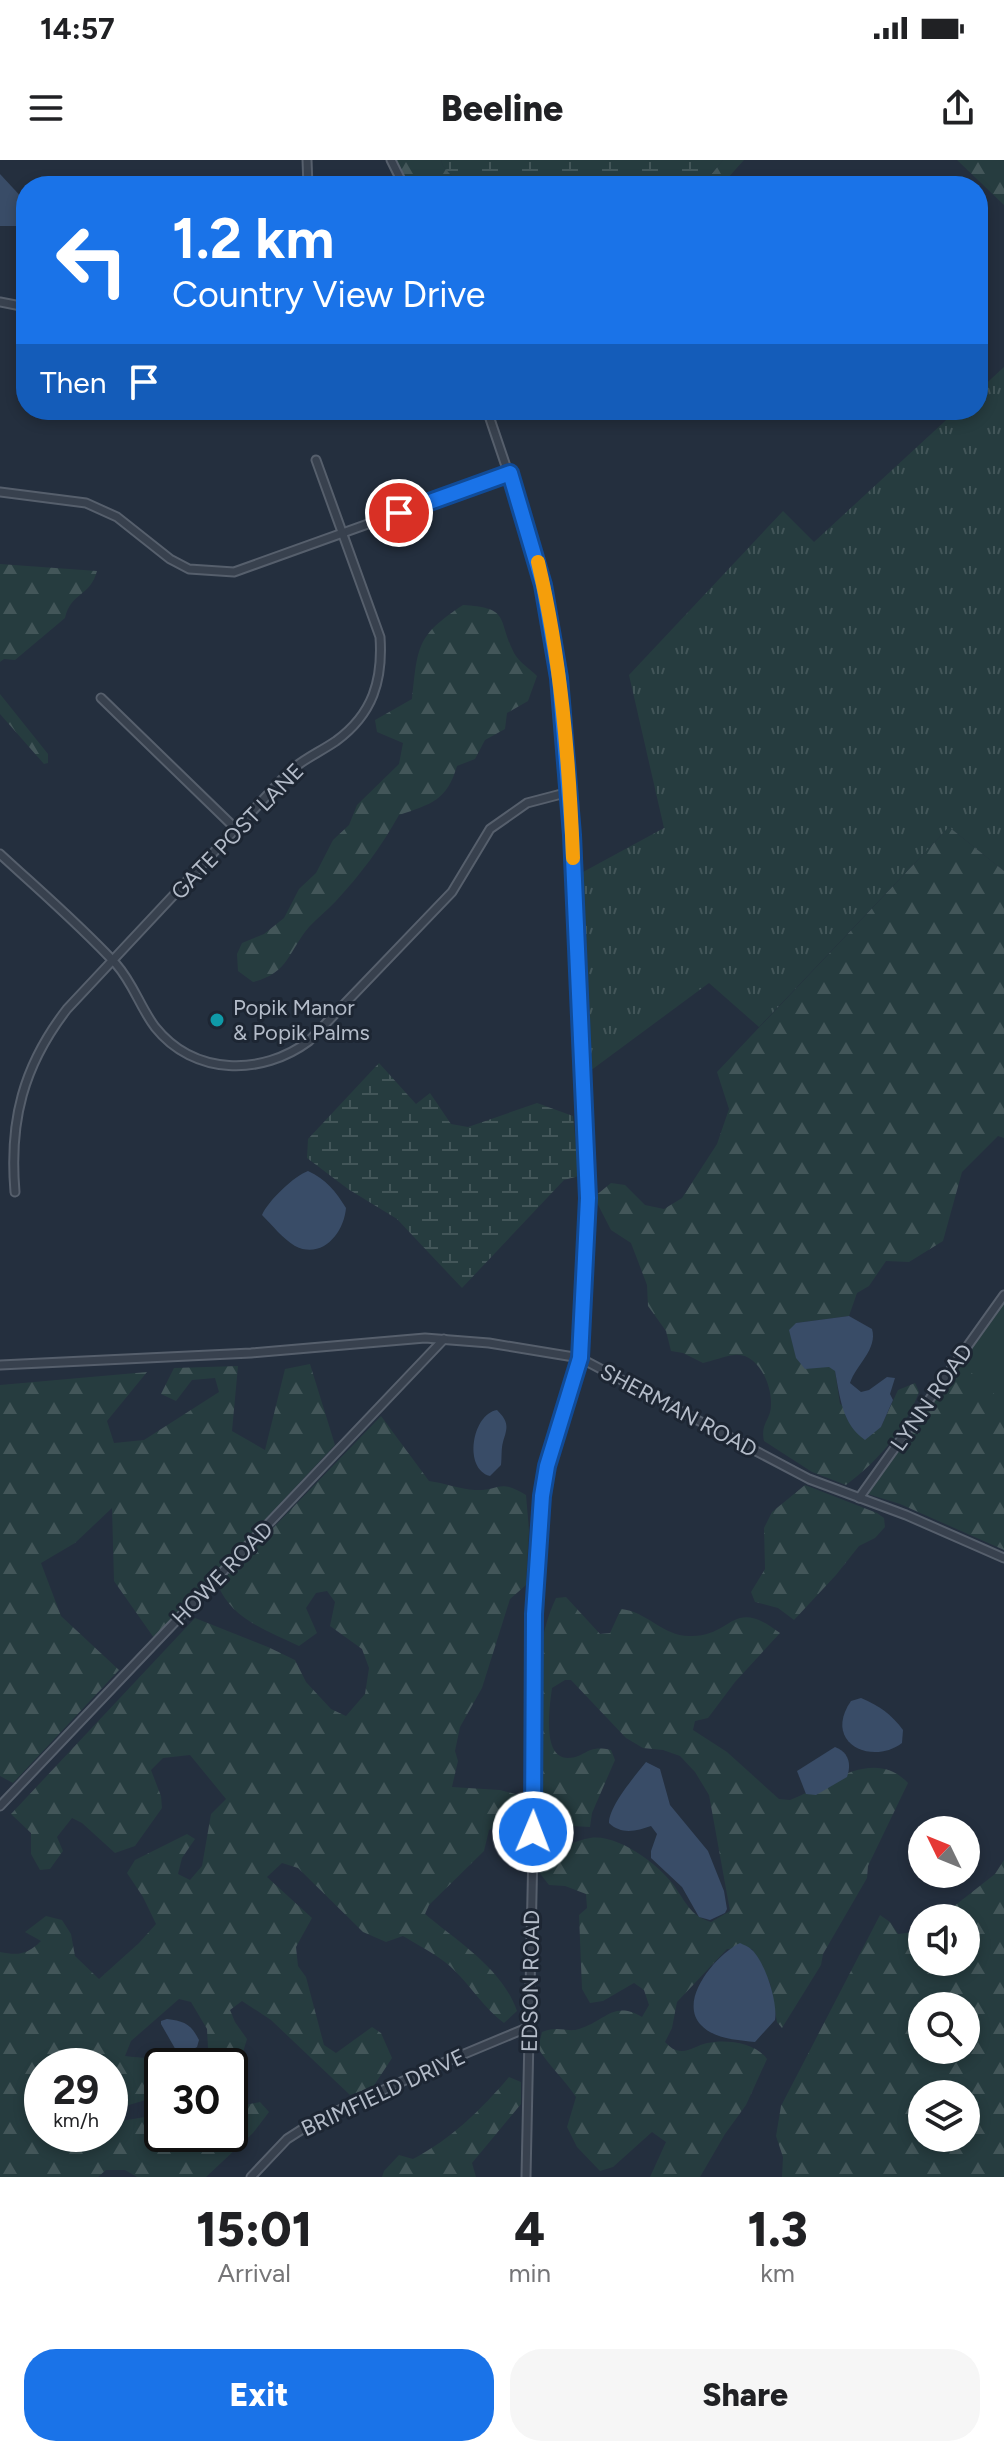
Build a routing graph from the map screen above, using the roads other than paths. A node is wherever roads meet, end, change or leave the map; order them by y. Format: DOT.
graph roads {
  1 [pos="491,420"];
  2 [pos="316,460"];
  3 [pos="510,473"];
  4 [pos="0,492"];
  5 [pos="343,533"];
  6 [pos="101,698"];
  7 [pos="569,792"];
  8 [pos="236,829"];
  9 [pos="0,854"];
  10 [pos="113,960"];
  11 [pos="15,1192"];
  12 [pos="1004,1295"];
  13 [pos="444,1339"];
  14 [pos="580,1358"];
  15 [pos="0,1365"];
  16 [pos="859,1498"];
  17 [pos="1004,1558"];
  18 [pos="0,1806"];
  19 [pos="529,2027"];
  20 [pos="251,2177"];
  21 [pos="526,2177"];
  1 -- 3 [label="street, EDSON ROAD"];
  2 -- 5 [label="street, GATE POST LANE"];
  3 -- 5 [label="street"];
  3 -- 7 [label="street, EDSON ROAD"];
  4 -- 5 [label="street"];
  5 -- 8 [label="street, GATE POST LANE"];
  6 -- 8 [label="street"];
  7 -- 10 [label="street"];
  7 -- 14 [label="street, EDSON ROAD"];
  8 -- 10 [label="street, GATE POST LANE"];
  9 -- 10 [label="street"];
  10 -- 11 [label="street, GATE POST LANE"];
  12 -- 16 [label="street, LYNN ROAD"];
  13 -- 14 [label="street, SHERMAN ROAD"];
  13 -- 15 [label="street, SHERMAN ROAD"];
  13 -- 18 [label="street, HOWE ROAD"];
  14 -- 16 [label="street, SHERMAN ROAD"];
  14 -- 19 [label="street, EDSON ROAD"];
  16 -- 17 [label="street, SHERMAN ROAD"];
  19 -- 20 [label="street, BRIMFIELD DRIVE"];
  19 -- 21 [label="street, EDSON ROAD"];
}
